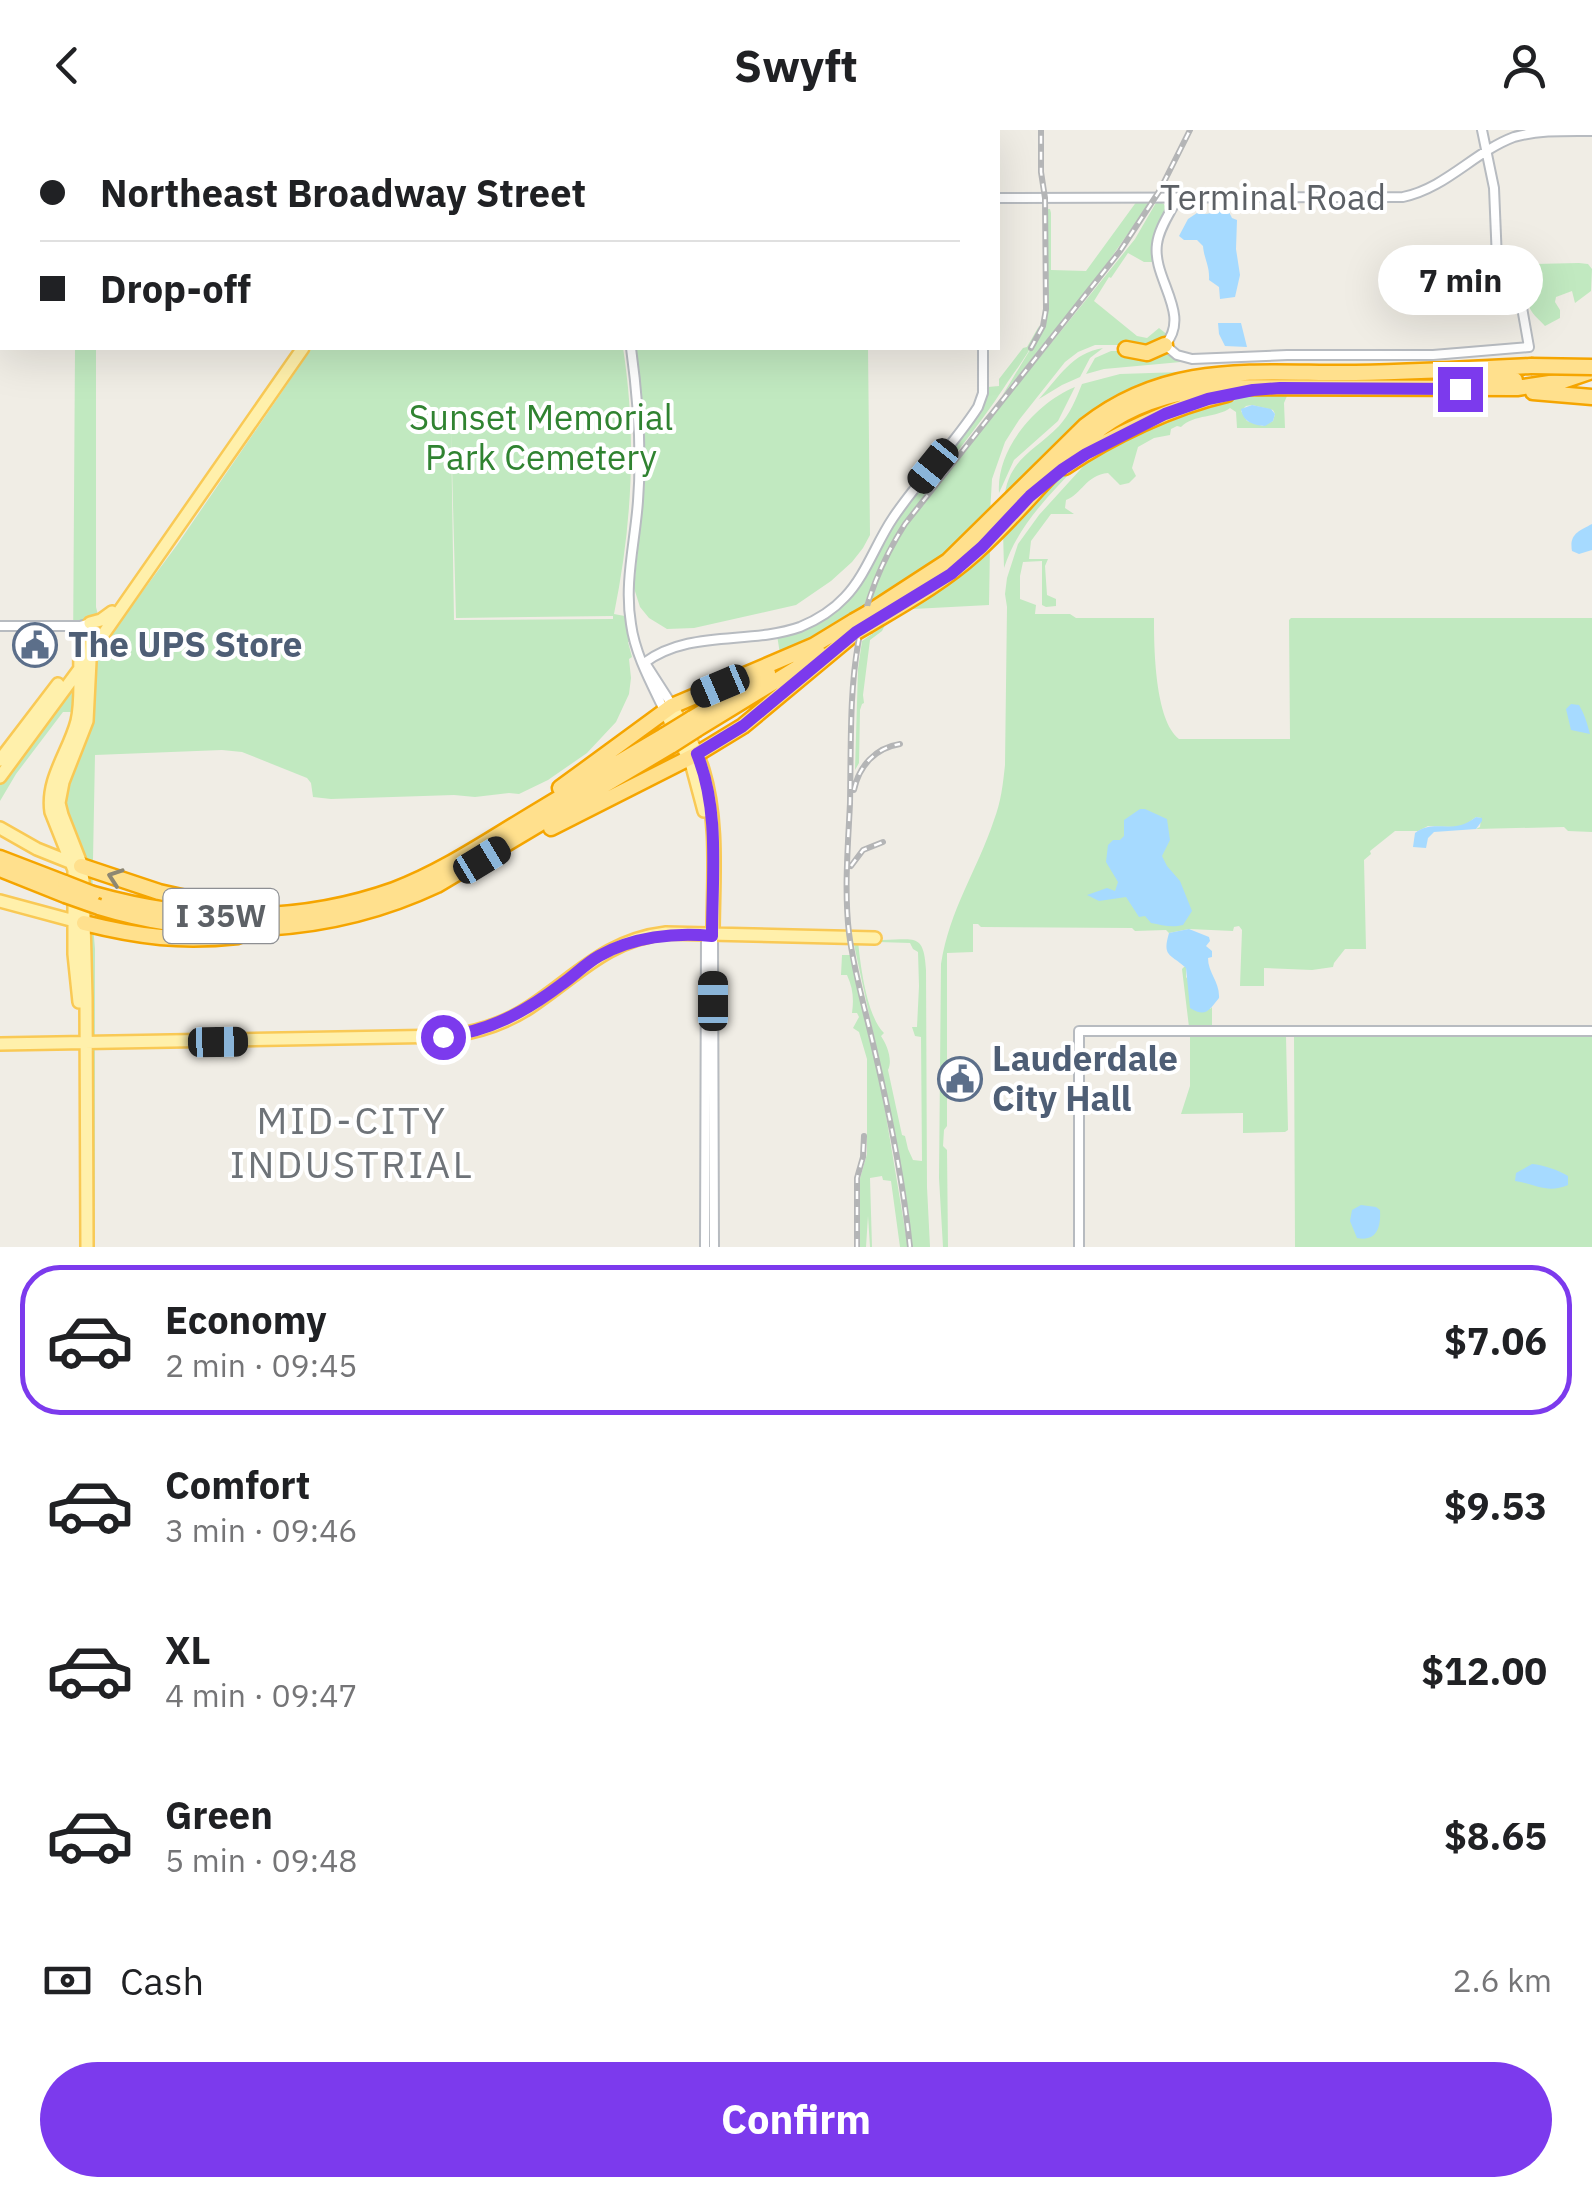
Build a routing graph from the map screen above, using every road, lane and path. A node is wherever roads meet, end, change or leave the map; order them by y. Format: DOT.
graph roads {
  1 [pos="1482,130"];
  2 [pos="1592,131"];
  3 [pos="1486,153"];
  4 [pos="1000,198"];
  5 [pos="1162,198"];
  6 [pos="1176,199"];
  7 [pos="1170,213"];
  8 [pos="1165,345"];
  9 [pos="1126,349"];
  10 [pos="294,350"];
  11 [pos="302,350"];
  12 [pos="631,350"];
  13 [pos="983,350"];
  14 [pos="1592,367"];
  15 [pos="1356,373"];
  16 [pos="1280,388"];
  17 [pos="1496,389"];
  18 [pos="1592,394"];
  19 [pos="1024,495"];
  20 [pos="905,596"];
  21 [pos="112,612"];
  22 [pos="85,625"];
  23 [pos="0,626"];
  24 [pos="855,627"];
  25 [pos="816,645"];
  26 [pos="85,655"];
  27 [pos="644,663"];
  28 [pos="668,709"];
  29 [pos="694,724"];
  30 [pos="669,740"];
  31 [pos="693,756"];
  32 [pos="0,760"];
  33 [pos="0,777"];
  34 [pos="0,828"];
  35 [pos="62,840"];
  36 [pos="45,853"];
  37 [pos="0,858"];
  38 [pos="482,860"];
  39 [pos="76,864"];
  40 [pos="0,870"];
  41 [pos="434,872"];
  42 [pos="65,889"];
  43 [pos="96,900"];
  44 [pos="0,901"];
  45 [pos="349,902"];
  46 [pos="79,922"];
  47 [pos="288,926"];
  48 [pos="709,935"];
  49 [pos="873,938"];
  50 [pos="1592,1031"];
  51 [pos="0,1044"];
  52 [pos="83,1044"];
  53 [pos="83,1247"];
  54 [pos="705,1247"];
  55 [pos="714,1247"];
  56 [pos="1080,1247"];
  1 -- 3 [label="street"];
  2 -- 3 [label="street, Terminal Road"];
  3 -- 6 [label="street, Terminal Road"];
  3 -- 8 [label="street"];
  4 -- 5 [label="street, Terminal Road"];
  5 -- 6 [label="street, Terminal Road"];
  5 -- 7 [label="street"];
  6 -- 7 [label="street"];
  7 -- 8 [label="street"];
  8 -- 9 [label="highway"];
  10 -- 21 [label="main road"];
  11 -- 26 [label="main road"];
  12 -- 27 [label="street"];
  13 -- 27 [label="street"];
  14 -- 15 [label="highway, bridge"];
  14 -- 15 [label="highway, I 35W"];
  14 -- 17 [label="highway, I 35W"];
  15 -- 19 [label="highway, I 35W"];
  16 -- 17 [label="highway, I 35W"];
  16 -- 19 [label="highway"];
  16 -- 19 [label="highway, I 35W"];
  17 -- 18 [label="highway"];
  19 -- 20 [label="highway, I 35W"];
  19 -- 20 [label="highway, I 35W"];
  20 -- 24 [label="highway, I 35W"];
  21 -- 22 [label="main road"];
  21 -- 26 [label="main road"];
  22 -- 23 [label="street"];
  22 -- 26 [label="street"];
  22 -- 26 [label="street"];
  24 -- 25 [label="highway, I 35W"];
  24 -- 29 [label="highway, I 35W"];
  24 -- 31 [label="highway"];
  25 -- 28 [label="highway"];
  25 -- 29 [label="highway, I 35W"];
  26 -- 32 [label="main road"];
  26 -- 33 [label="main road"];
  26 -- 35 [label="main road"];
  26 -- 39 [label="main road"];
  27 -- 28 [label="street"];
  28 -- 31 [label="main road"];
  28 -- 41 [label="highway"];
  29 -- 30 [label="highway, I 35W, bridge"];
  30 -- 38 [label="highway, I 35W"];
  30 -- 41 [label="highway, I 35W"];
  31 -- 38 [label="highway"];
  31 -- 48 [label="main road"];
  34 -- 36 [label="main road"];
  35 -- 36 [label="main road"];
  35 -- 39 [label="main road"];
  36 -- 39 [label="main road"];
  37 -- 42 [label="highway, I 35W"];
  38 -- 47 [label="highway, I 35W"];
  45 -- 39 [label="highway, one-way"];
  39 -- 46 [label="main road"];
  40 -- 42 [label="highway, I 35W"];
  41 -- 45 [label="highway, I 35W"];
  42 -- 43 [label="highway, I 35W, bridge"];
  43 -- 45 [label="highway, I 35W"];
  43 -- 47 [label="highway, I 35W"];
  44 -- 46 [label="main road"];
  46 -- 47 [label="highway"];
  46 -- 52 [label="main road"];
  48 -- 49 [label="main road"];
  48 -- 52 [label="main road"];
  48 -- 54 [label="street"];
  48 -- 55 [label="street"];
  50 -- 56 [label="street"];
  51 -- 52 [label="main road"];
  52 -- 53 [label="main road"];
}
